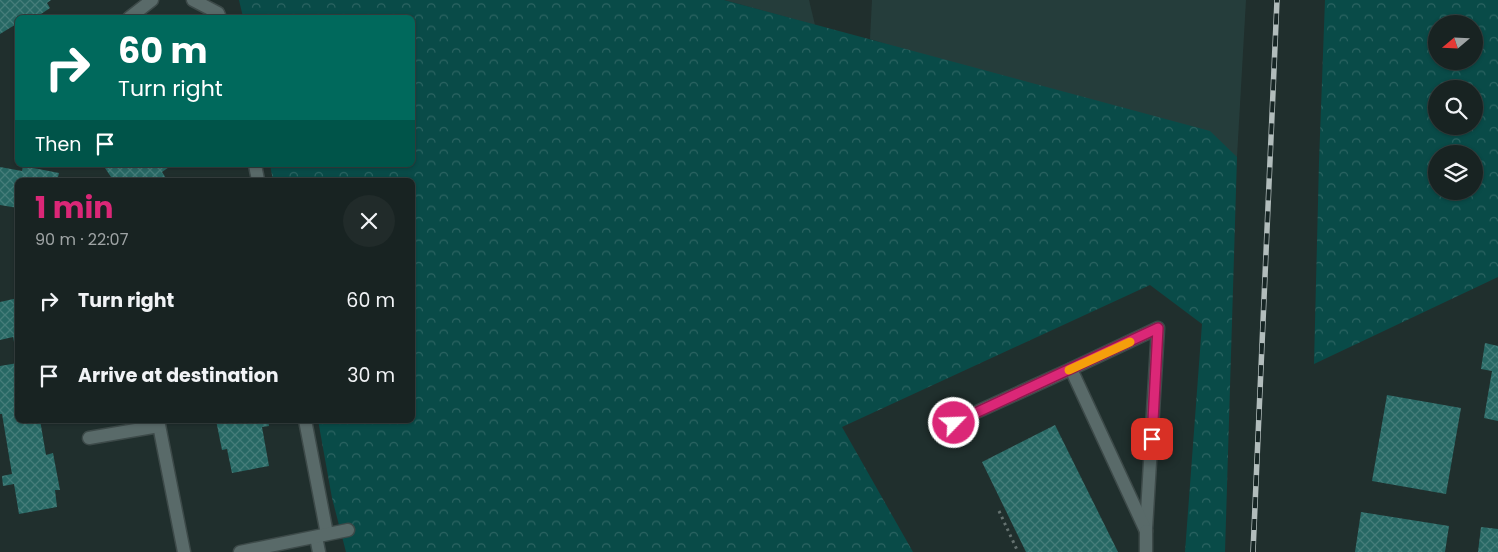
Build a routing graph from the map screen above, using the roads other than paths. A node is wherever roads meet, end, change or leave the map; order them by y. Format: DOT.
graph roads {
  1 [pos="152,0"];
  2 [pos="193,0"];
  3 [pos="134,15"];
  4 [pos="219,15"];
  5 [pos="1071,370"];
  6 [pos="158,423"];
  7 [pos="305,423"];
  8 [pos="937,430"];
  9 [pos="89,438"];
  10 [pos="348,530"];
  11 [pos="1146,531"];
  12 [pos="322,536"];
  13 [pos="184,552"];
  14 [pos="240,552"];
  15 [pos="319,552"];
  16 [pos="1146,552"];
  1 -- 3 [label="street"];
  2 -- 4 [label="street"];
  5 -- 8 [label="street"];
  5 -- 11 [label="street"];
  5 -- 11 [label="street"];
  6 -- 9 [label="street"];
  6 -- 13 [label="street"];
  7 -- 12 [label="street"];
  10 -- 12 [label="street"];
  11 -- 16 [label="street"];
  12 -- 14 [label="street"];
  12 -- 15 [label="street"];
}
